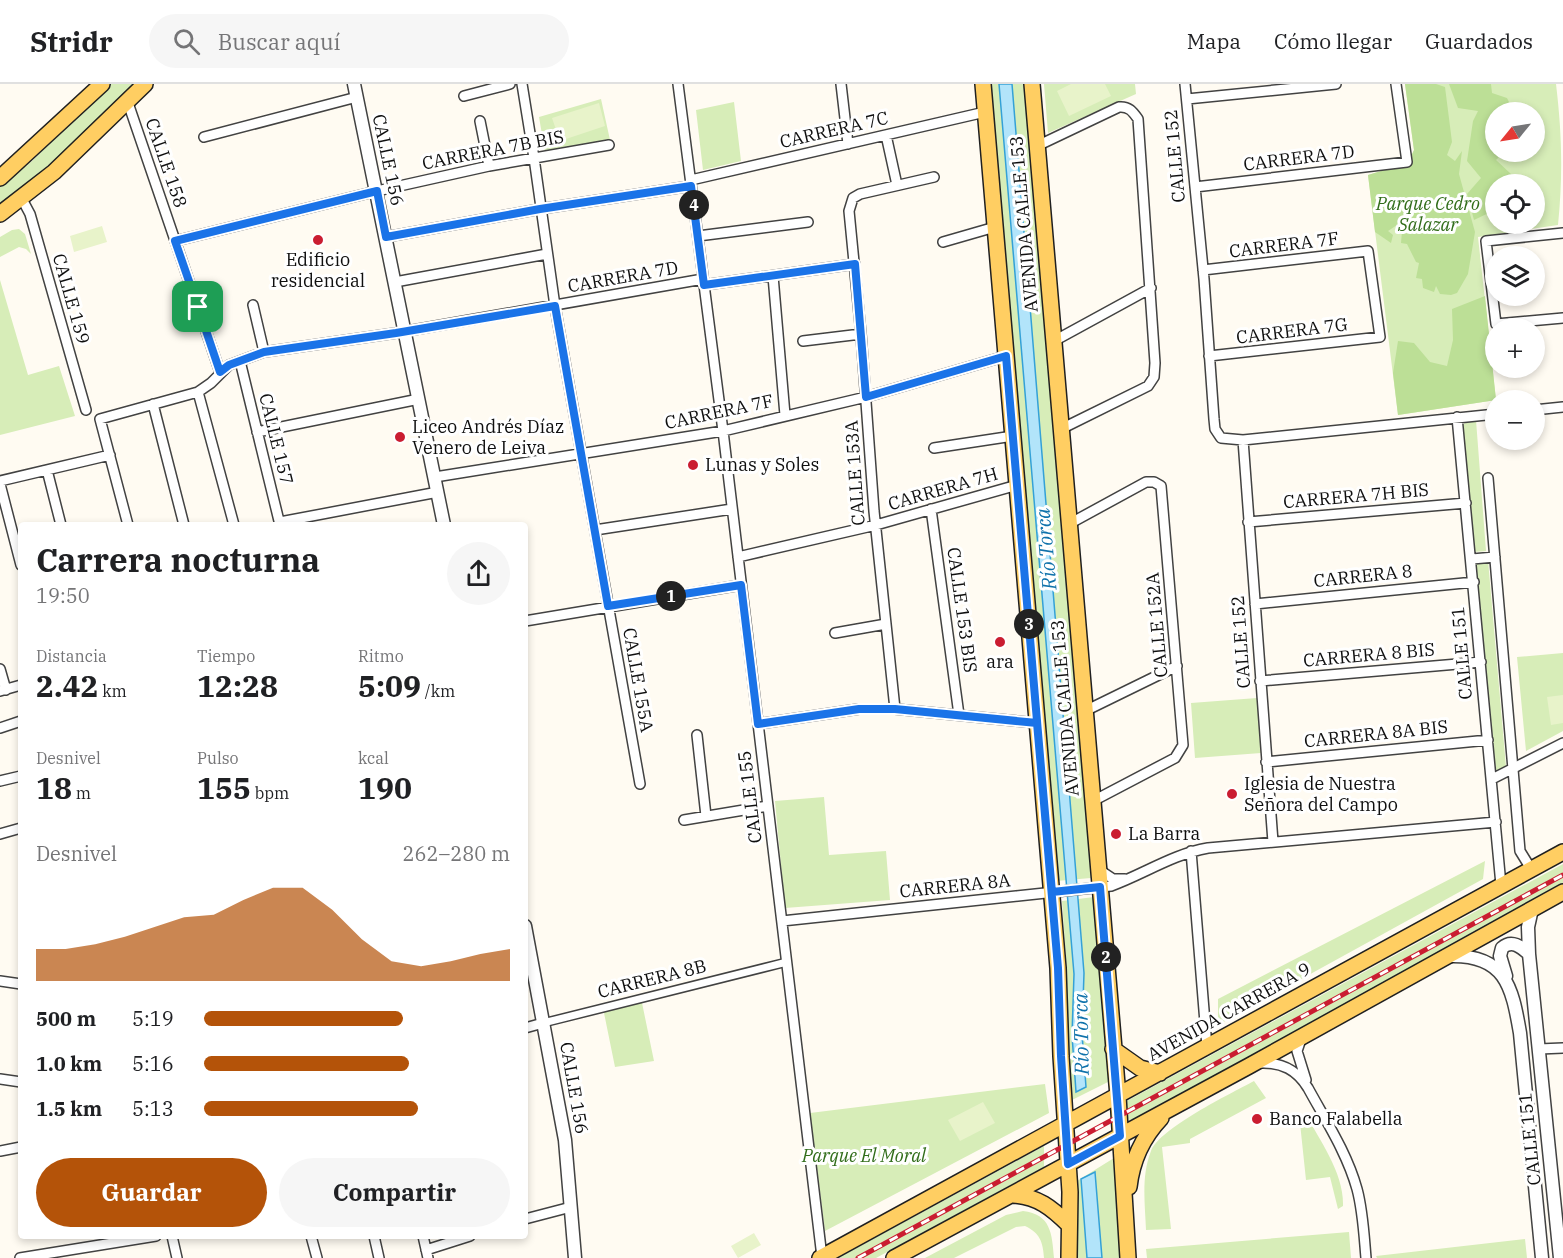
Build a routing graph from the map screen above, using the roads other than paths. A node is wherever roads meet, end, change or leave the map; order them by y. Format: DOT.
graph roads {
  1 [pos="102,84"];
  2 [pos="145,84"];
  3 [pos="510,84"];
  4 [pos="522,84"];
  5 [pos="678,84"];
  6 [pos="841,84"];
  7 [pos="982,84"];
  8 [pos="1032,84"];
  9 [pos="1185,84"];
  10 [pos="1336,84"];
  11 [pos="1396,84"];
  12 [pos="355,90"];
  13 [pos="464,96"];
  14 [pos="1186,99"];
  15 [pos="128,100"];
  16 [pos="985,112"];
  17 [pos="480,121"];
  18 [pos="886,135"];
  19 [pos="204,137"];
  20 [pos="848,144"];
  21 [pos="609,145"];
  22 [pos="1037,146"];
  23 [pos="534,158"];
  24 [pos="489,166"];
  25 [pos="934,177"];
  26 [pos="0,178"];
  27 [pos="691,183"];
  28 [pos="897,185"];
  29 [pos="1195,187"];
  30 [pos="377,191"];
  31 [pos="22,199"];
  32 [pos="540,209"];
  33 [pos="0,214"];
  34 [pos="808,222"];
  35 [pos="995,227"];
  36 [pos="1563,233"];
  37 [pos="698,236"];
  38 [pos="386,237"];
  39 [pos="175,241"];
  40 [pos="943,242"];
  41 [pos="547,254"];
  42 [pos="855,264"];
  43 [pos="1203,270"];
  44 [pos="772,276"];
  45 [pos="395,282"];
  46 [pos="704,282"];
  47 [pos="1151,288"];
  48 [pos="253,305"];
  49 [pos="555,306"];
  50 [pos="1563,318"];
  51 [pos="405,332"];
  52 [pos="861,334"];
  53 [pos="1380,337"];
  54 [pos="803,341"];
  55 [pos="1054,341"];
  56 [pos="264,352"];
  57 [pos="1006,356"];
  58 [pos="1209,356"];
  59 [pos="240,361"];
  60 [pos="220,372"];
  61 [pos="198,392"];
  62 [pos="866,397"];
  63 [pos="419,399"];
  64 [pos="153,405"];
  65 [pos="1563,407"];
  66 [pos="1545,409"];
  67 [pos="86,410"];
  68 [pos="784,415"];
  69 [pos="1485,415"];
  70 [pos="1457,417"];
  71 [pos="1061,429"];
  72 [pos="723,431"];
  73 [pos="257,432"];
  74 [pos="1013,436"];
  75 [pos="1243,440"];
  76 [pos="934,448"];
  77 [pos="581,454"];
  78 [pos="110,455"];
  79 [pos="47,470"];
  80 [pos="435,477"];
  81 [pos="1488,478"];
  82 [pos="0,482"];
  83 [pos="1017,484"];
  84 [pos="438,492"];
  85 [pos="1466,503"];
  86 [pos="732,509"];
  87 [pos="931,509"];
  88 [pos="4,514"];
  89 [pos="60,522"];
  90 [pos="127,522"];
  91 [pos="183,522"];
  92 [pos="233,522"];
  93 [pos="280,522"];
  94 [pos="290,522"];
  95 [pos="443,522"];
  96 [pos="1248,522"];
  97 [pos="1069,524"];
  98 [pos="876,525"];
  99 [pos="595,530"];
  100 [pos="18,556"];
  101 [pos="738,557"];
  102 [pos="1495,557"];
  103 [pos="1472,559"];
  104 [pos="1474,582"];
  105 [pos="741,585"];
  106 [pos="1255,604"];
  107 [pos="608,606"];
  108 [pos="528,620"];
  109 [pos="886,624"];
  110 [pos="835,633"];
  111 [pos="1481,662"];
  112 [pos="1177,666"];
  113 [pos="0,669"];
  114 [pos="1260,681"];
  115 [pos="18,686"];
  116 [pos="3,690"];
  117 [pos="895,709"];
  118 [pos="1085,711"];
  119 [pos="959,715"];
  120 [pos="18,722"];
  121 [pos="1037,723"];
  122 [pos="758,724"];
  123 [pos="0,728"];
  124 [pos="696,735"];
  125 [pos="1488,740"];
  126 [pos="1563,742"];
  127 [pos="1266,762"];
  128 [pos="1513,769"];
  129 [pos="18,777"];
  130 [pos="1492,779"];
  131 [pos="0,782"];
  132 [pos="640,784"];
  133 [pos="1093,801"];
  134 [pos="768,806"];
  135 [pos="706,816"];
  136 [pos="684,820"];
  137 [pos="1496,822"];
  138 [pos="18,829"];
  139 [pos="0,834"];
  140 [pos="1273,842"];
  141 [pos="1191,851"];
  142 [pos="1563,852"];
  143 [pos="1535,867"];
  144 [pos="1098,869"];
  145 [pos="1130,879"];
  146 [pos="1501,885"];
  147 [pos="1092,888"];
  148 [pos="1057,892"];
  149 [pos="1563,892"];
  150 [pos="1532,909"];
  151 [pos="782,921"];
  152 [pos="1529,954"];
  153 [pos="1448,956"];
  154 [pos="528,957"];
  155 [pos="787,962"];
  156 [pos="530,977"];
  157 [pos="0,981"];
  158 [pos="18,984"];
  159 [pos="1509,988"];
  160 [pos="543,1023"];
  161 [pos="528,1027"];
  162 [pos="1304,1036"];
  163 [pos="1207,1047"];
  164 [pos="1563,1048"];
  165 [pos="1113,1049"];
  166 [pos="1539,1049"];
  167 [pos="1250,1066"];
  168 [pos="1160,1073"];
  169 [pos="0,1079"];
  170 [pos="18,1082"];
  171 [pos="1308,1088"];
  172 [pos="1118,1096"];
  173 [pos="1172,1108"];
  174 [pos="1070,1122"];
  175 [pos="1120,1136"];
  176 [pos="18,1148"];
  177 [pos="0,1151"];
  178 [pos="1072,1162"];
  179 [pos="1013,1195"];
  180 [pos="571,1208"];
  181 [pos="528,1218"];
  182 [pos="1125,1220"];
  183 [pos="1069,1225"];
  184 [pos="137,1239"];
  185 [pos="173,1239"];
  186 [pos="312,1239"];
  187 [pos="375,1239"];
  188 [pos="424,1239"];
  189 [pos="464,1239"];
  190 [pos="427,1254"];
  191 [pos="821,1257"];
  192 [pos="20,1258"];
  193 [pos="177,1258"];
  194 [pos="317,1258"];
  195 [pos="379,1258"];
  196 [pos="575,1258"];
  197 [pos="894,1258"];
  198 [pos="1069,1258"];
  199 [pos="1128,1258"];
  200 [pos="1366,1258"];
  201 [pos="1542,1258"];
  202 [pos="1560,1258"];
  1 -- 26 [label="main road"];
  2 -- 15 [label="main road"];
  3 -- 13 [label="street"];
  4 -- 23 [label="street, CALLE 155A"];
  5 -- 27 [label="street, CALLE 155"];
  6 -- 20 [label="street"];
  7 -- 16 [label="main road, AVENIDA CALLE 153"];
  8 -- 22 [label="main road, AVENIDA CALLE 153"];
  9 -- 14 [label="street, CALLE 152"];
  10 -- 14 [label="street"];
  11 -- 29 [label="street, CARRERA 7D"];
  12 -- 19 [label="street"];
  12 -- 30 [label="street, CALLE 156"];
  14 -- 29 [label="street, CALLE 152"];
  15 -- 31 [label="main road"];
  15 -- 39 [label="street, CALLE 158"];
  16 -- 18 [label="street, CARRERA 7C"];
  16 -- 35 [label="main road, AVENIDA CALLE 153"];
  17 -- 24 [label="street"];
  18 -- 20 [label="street, CARRERA 7C"];
  18 -- 28 [label="street"];
  20 -- 27 [label="street, CARRERA 7C"];
  21 -- 23 [label="street, CARRERA 7B BIS"];
  22 -- 47 [label="street"];
  22 -- 55 [label="main road, AVENIDA CALLE 153"];
  23 -- 24 [label="street, CARRERA 7B BIS"];
  23 -- 32 [label="street, CALLE 155A"];
  24 -- 30 [label="street, CARRERA 7B BIS"];
  25 -- 28 [label="street"];
  27 -- 32 [label="street, CARRERA 7C"];
  27 -- 37 [label="street, CALLE 155"];
  28 -- 42 [label="street, CALLE 153A"];
  29 -- 43 [label="street, CALLE 152"];
  30 -- 38 [label="street, CALLE 156"];
  30 -- 39 [label="street, CARRERA 7B BIS"];
  31 -- 33 [label="main road"];
  31 -- 67 [label="street, CALLE 159"];
  32 -- 38 [label="street, CARRERA 7C"];
  32 -- 41 [label="street, CALLE 155A"];
  34 -- 37 [label="street"];
  35 -- 40 [label="street"];
  35 -- 57 [label="main road, AVENIDA CALLE 153"];
  36 -- 50 [label="street"];
  37 -- 46 [label="street, CALLE 155"];
  38 -- 45 [label="street, CALLE 156"];
  39 -- 60 [label="street, CALLE 158"];
  41 -- 45 [label="street"];
  41 -- 49 [label="street, CALLE 155A"];
  42 -- 44 [label="street, CARRERA 7D"];
  42 -- 52 [label="street, CALLE 153A"];
  43 -- 53 [label="street, CARRERA 7F"];
  43 -- 58 [label="street, CALLE 152"];
  44 -- 46 [label="street, CARRERA 7D"];
  44 -- 68 [label="street"];
  45 -- 51 [label="street, CALLE 156"];
  46 -- 49 [label="street, CARRERA 7D"];
  46 -- 72 [label="street, CALLE 155"];
  47 -- 55 [label="street"];
  47 -- 71 [label="street"];
  48 -- 56 [label="street"];
  49 -- 51 [label="street, CARRERA 7D"];
  49 -- 77 [label="street, CALLE 155A"];
  51 -- 56 [label="street, CARRERA 7D"];
  51 -- 63 [label="street, CALLE 156"];
  52 -- 54 [label="street"];
  52 -- 62 [label="street, CALLE 153A"];
  53 -- 58 [label="street, CARRERA 7G"];
  55 -- 71 [label="main road, AVENIDA CALLE 153"];
  56 -- 59 [label="street, CARRERA 7D"];
  57 -- 62 [label="street, CARRERA 7F"];
  57 -- 74 [label="main road, AVENIDA CALLE 153"];
  58 -- 75 [label="street, CALLE 152"];
  59 -- 60 [label="street, CARRERA 7D"];
  59 -- 73 [label="street, CALLE 157"];
  60 -- 61 [label="street, CARRERA 7D"];
  61 -- 64 [label="street, CARRERA 7D"];
  61 -- 92 [label="street"];
  62 -- 68 [label="street, CARRERA 7F"];
  62 -- 98 [label="street, CALLE 153A"];
  63 -- 73 [label="street"];
  63 -- 80 [label="street, CALLE 156"];
  64 -- 78 [label="street, CARRERA 7D"];
  64 -- 91 [label="street"];
  65 -- 66 [label="street"];
  68 -- 72 [label="street, CARRERA 7F"];
  69 -- 70 [label="street"];
  70 -- 75 [label="street"];
  70 -- 85 [label="street, CALLE 151"];
  71 -- 97 [label="main road, AVENIDA CALLE 153"];
  72 -- 77 [label="street, CARRERA 7F"];
  72 -- 86 [label="street, CALLE 155"];
  73 -- 93 [label="street, CALLE 157"];
  74 -- 76 [label="street"];
  74 -- 83 [label="main road, AVENIDA CALLE 153"];
  75 -- 96 [label="street, CALLE 152"];
  77 -- 80 [label="street, CARRERA 7F"];
  77 -- 99 [label="street, CALLE 155A"];
  78 -- 79 [label="street"];
  78 -- 90 [label="street"];
  79 -- 82 [label="street"];
  79 -- 89 [label="street"];
  80 -- 84 [label="street, CALLE 156"];
  81 -- 102 [label="street"];
  82 -- 88 [label="street"];
  83 -- 87 [label="street, CARRERA 7H"];
  83 -- 121 [label="main road, AVENIDA CALLE 153"];
  84 -- 94 [label="street"];
  84 -- 95 [label="street, CALLE 156"];
  85 -- 96 [label="street, CARRERA 7H BIS"];
  85 -- 103 [label="street, CALLE 151"];
  86 -- 99 [label="street"];
  86 -- 101 [label="street, CALLE 155"];
  87 -- 98 [label="street, CARRERA 7H"];
  87 -- 119 [label="street, CALLE 153 BIS"];
  88 -- 100 [label="street"];
  96 -- 106 [label="street, CALLE 152"];
  97 -- 112 [label="street, CALLE 152A"];
  97 -- 118 [label="main road, AVENIDA CALLE 153"];
  98 -- 101 [label="street, CARRERA 7H"];
  98 -- 109 [label="street, CALLE 153A"];
  99 -- 107 [label="street, CALLE 155A"];
  101 -- 105 [label="street, CALLE 155"];
  102 -- 103 [label="street"];
  102 -- 128 [label="street"];
  103 -- 104 [label="street, CALLE 151"];
  104 -- 106 [label="street, CARRERA 8"];
  104 -- 111 [label="street, CALLE 151"];
  105 -- 107 [label="street"];
  105 -- 122 [label="street, CALLE 155"];
  106 -- 114 [label="street, CALLE 152"];
  107 -- 108 [label="street"];
  107 -- 132 [label="street, CALLE 155A"];
  109 -- 110 [label="street"];
  109 -- 117 [label="street, CALLE 153A"];
  111 -- 114 [label="street, CARRERA 8 BIS"];
  111 -- 125 [label="street, CALLE 151"];
  112 -- 118 [label="street"];
  112 -- 133 [label="street, CALLE 152A"];
  113 -- 116 [label="street"];
  114 -- 127 [label="street, CALLE 152"];
  115 -- 116 [label="street"];
  117 -- 119 [label="street"];
  117 -- 122 [label="street"];
  118 -- 133 [label="main road, AVENIDA CALLE 153"];
  119 -- 121 [label="street"];
  120 -- 123 [label="street"];
  121 -- 148 [label="main road, AVENIDA CALLE 153"];
  122 -- 134 [label="street, CALLE 155"];
  124 -- 135 [label="street"];
  125 -- 127 [label="street, CARRERA 8A BIS"];
  125 -- 130 [label="street, CALLE 151"];
  126 -- 128 [label="street"];
  127 -- 140 [label="street, CALLE 152"];
  128 -- 130 [label="street"];
  128 -- 143 [label="street"];
  129 -- 131 [label="street"];
  130 -- 137 [label="street, CALLE 151"];
  133 -- 144 [label="main road, AVENIDA CALLE 153"];
  134 -- 135 [label="street"];
  134 -- 151 [label="street, CALLE 155"];
  135 -- 136 [label="street"];
  137 -- 140 [label="street, CARRERA 8A"];
  137 -- 146 [label="street, CALLE 151"];
  138 -- 139 [label="street"];
  140 -- 141 [label="street, CARRERA 8A"];
  141 -- 145 [label="street, CARRERA 8A"];
  141 -- 163 [label="street"];
  142 -- 143 [label="main road, AVENIDA CARRERA 9"];
  143 -- 146 [label="main road, AVENIDA CARRERA 9"];
  144 -- 145 [label="street"];
  144 -- 147 [label="main road, AVENIDA CALLE 153"];
  145 -- 147 [label="street, CARRERA 8A"];
  146 -- 163 [label="main road, AVENIDA CARRERA 9"];
  147 -- 148 [label="street, CARRERA 8A"];
  147 -- 165 [label="main road, AVENIDA CALLE 153"];
  148 -- 151 [label="street, CARRERA 8A"];
  148 -- 174 [label="main road, AVENIDA CALLE 153"];
  149 -- 150 [label="main road"];
  150 -- 152 [label="street, CALLE 151"];
  150 -- 153 [label="main road"];
  151 -- 155 [label="street, CALLE 155"];
  152 -- 159 [label="street"];
  152 -- 166 [label="street, CALLE 151"];
  153 -- 159 [label="street, CALLE 151"];
  153 -- 162 [label="main road"];
  154 -- 156 [label="street, CALLE 156"];
  155 -- 160 [label="street, CARRERA 8B"];
  155 -- 191 [label="street, CALLE 155"];
  156 -- 160 [label="street, CALLE 156"];
  157 -- 158 [label="street"];
  159 -- 201 [label="street, CALLE 151"];
  160 -- 161 [label="street, CARRERA 8B"];
  160 -- 180 [label="street, CALLE 156"];
  162 -- 167 [label="main road"];
  162 -- 171 [label="street"];
  163 -- 168 [label="main road, AVENIDA CARRERA 9"];
  164 -- 166 [label="street"];
  165 -- 168 [label="main road"];
  165 -- 172 [label="main road, AVENIDA CALLE 153"];
  166 -- 202 [label="street, CALLE 151"];
  167 -- 171 [label="street"];
  167 -- 173 [label="main road"];
  168 -- 172 [label="main road, AVENIDA CARRERA 9"];
  169 -- 170 [label="street"];
  171 -- 200 [label="street"];
  172 -- 174 [label="main road, AVENIDA CARRERA 9"];
  172 -- 175 [label="main road, AVENIDA CALLE 153"];
  173 -- 175 [label="main road"];
  173 -- 182 [label="main road"];
  174 -- 178 [label="main road, AVENIDA CALLE 153"];
  174 -- 191 [label="main road, AVENIDA CARRERA 9"];
  175 -- 178 [label="main road"];
  175 -- 182 [label="main road, AVENIDA CALLE 153"];
  176 -- 177 [label="street"];
  178 -- 179 [label="main road"];
  178 -- 183 [label="main road, AVENIDA CALLE 153"];
  179 -- 183 [label="main road"];
  179 -- 197 [label="main road"];
  180 -- 181 [label="street"];
  180 -- 196 [label="street, CALLE 156"];
  182 -- 199 [label="main road, AVENIDA CALLE 153"];
  183 -- 198 [label="main road, AVENIDA CALLE 153"];
  184 -- 192 [label="street"];
  185 -- 193 [label="street"];
  186 -- 194 [label="street"];
  187 -- 195 [label="street"];
  188 -- 190 [label="street"];
  189 -- 190 [label="street"];
}
